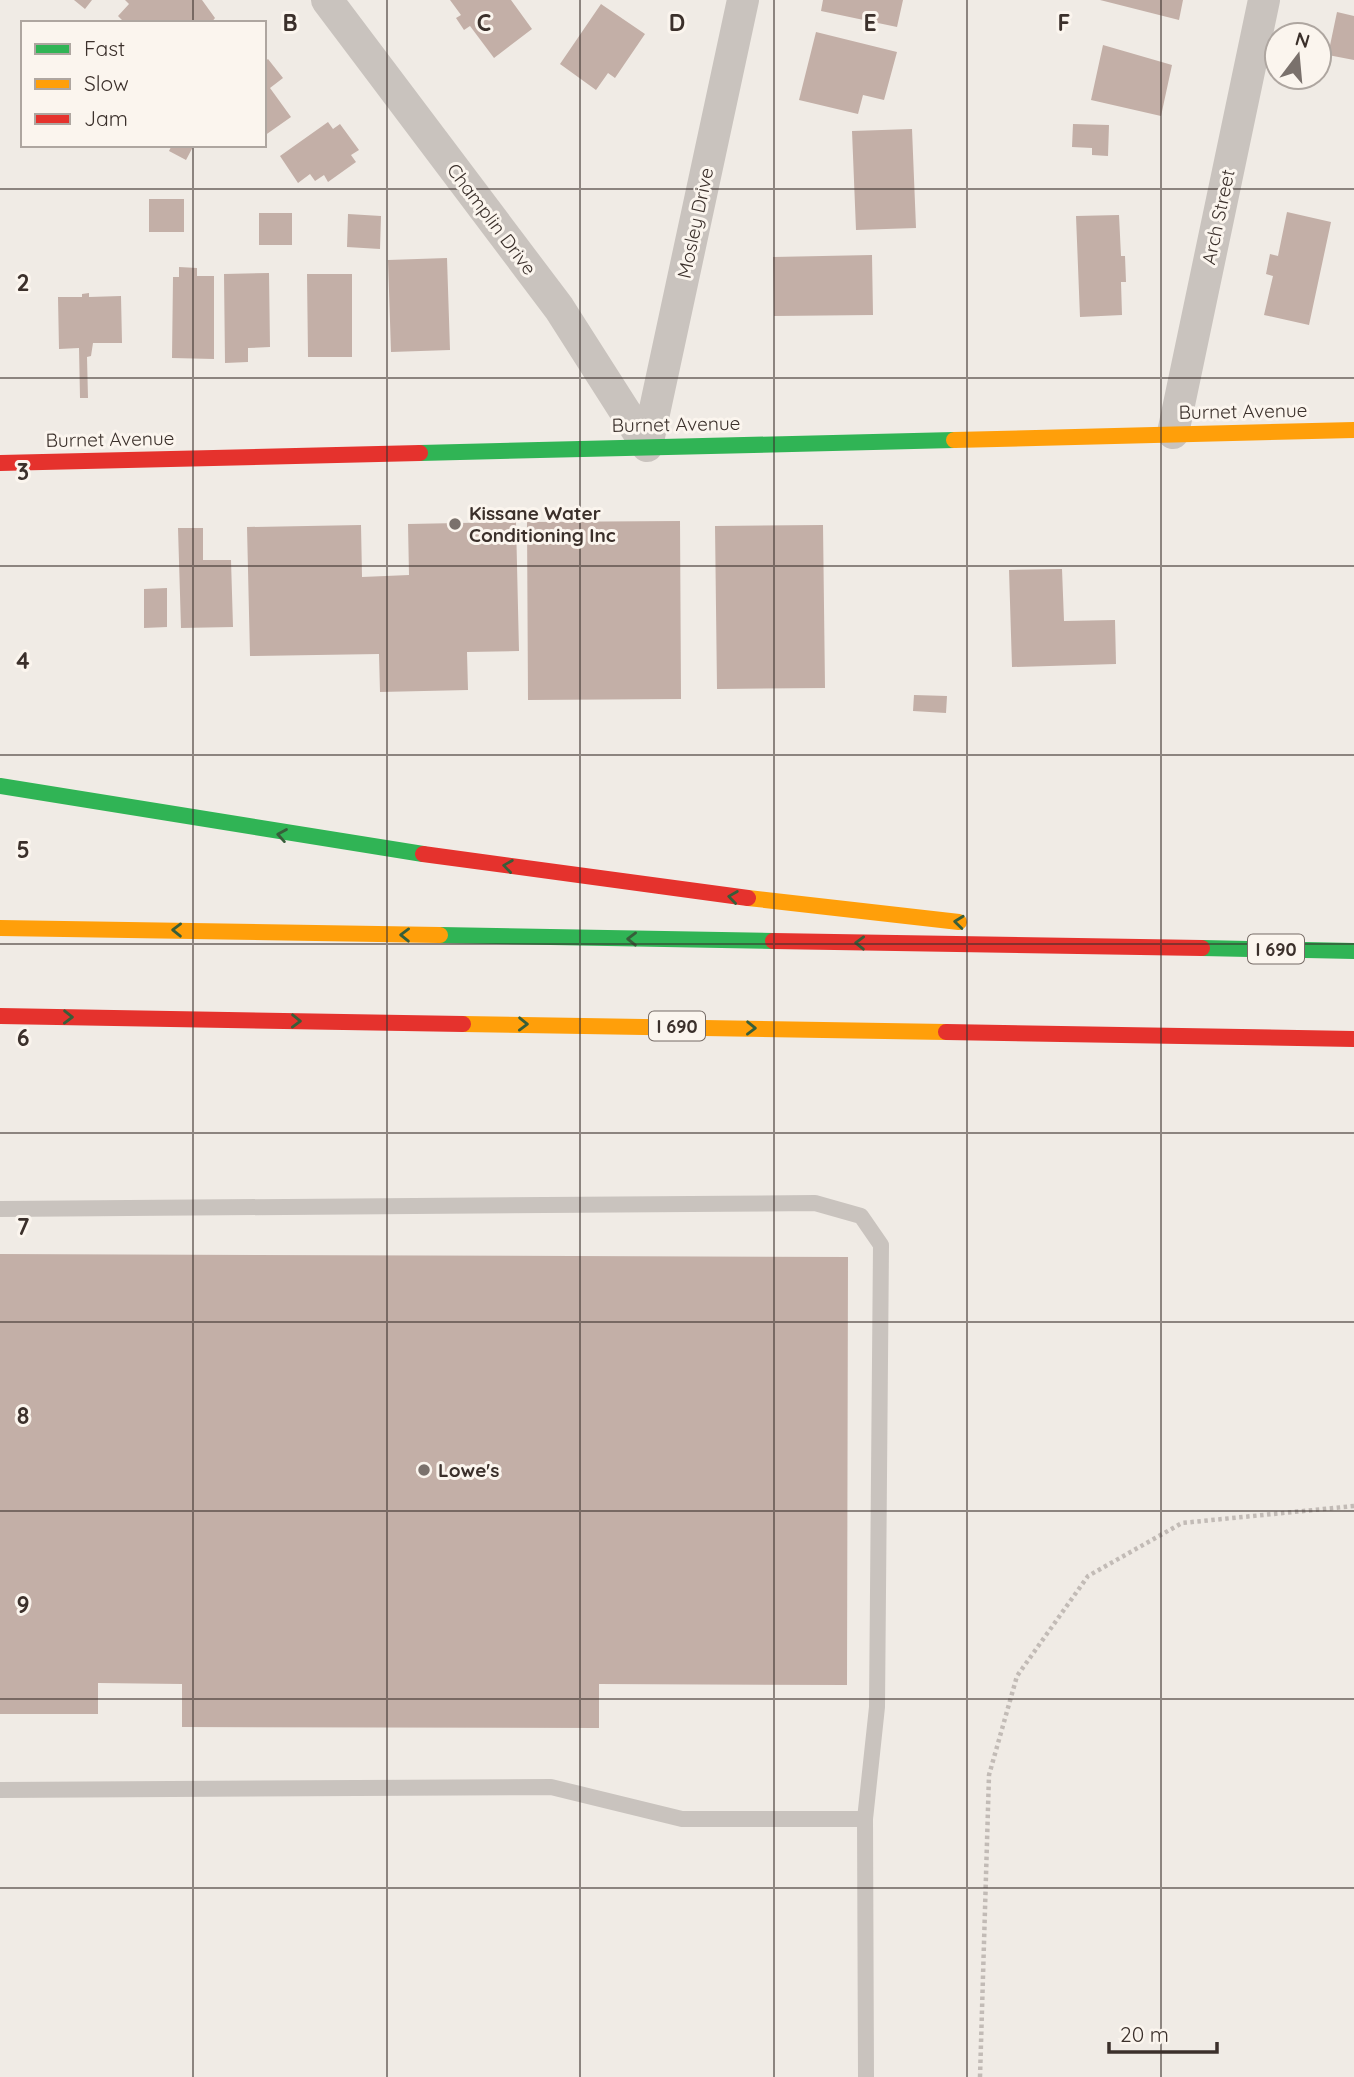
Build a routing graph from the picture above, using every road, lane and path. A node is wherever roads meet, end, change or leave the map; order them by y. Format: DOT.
graph roads {
  1 [pos="327,0"];
  2 [pos="743,0"];
  3 [pos="1264,0"];
  4 [pos="1354,429"];
  5 [pos="1173,433"];
  6 [pos="647,446"];
  7 [pos="0,463"];
  8 [pos="0,786"];
  9 [pos="975,924"];
  10 [pos="0,928"];
  11 [pos="1017,929"];
  12 [pos="1198,948"];
  13 [pos="1354,951"];
  14 [pos="0,1016"];
  15 [pos="1354,1039"];
  16 [pos="0,1209"];
  17 [pos="1354,1506"];
  18 [pos="0,1790"];
  19 [pos="865,1818"];
  20 [pos="866,2077"];
  21 [pos="980,2077"];
  1 -- 6 [label="street, Champlin Drive"];
  2 -- 6 [label="street, Mosley Drive"];
  3 -- 5 [label="street, Arch Street"];
  4 -- 5 [label="main road, Burnet Avenue"];
  5 -- 6 [label="main road, Burnet Avenue"];
  6 -- 7 [label="main road, Burnet Avenue"];
  9 -- 8 [label="main road, one-way"];
  12 -- 10 [label="main road, I 690, one-way"];
  11 -- 12 [label="main road"];
  12 -- 13 [label="main road, I 690"];
  14 -- 15 [label="main road, I 690, one-way"];
  16 -- 19 [label="lane"];
  17 -- 21 [label="path"];
  18 -- 19 [label="lane"];
  19 -- 20 [label="lane"];
}
